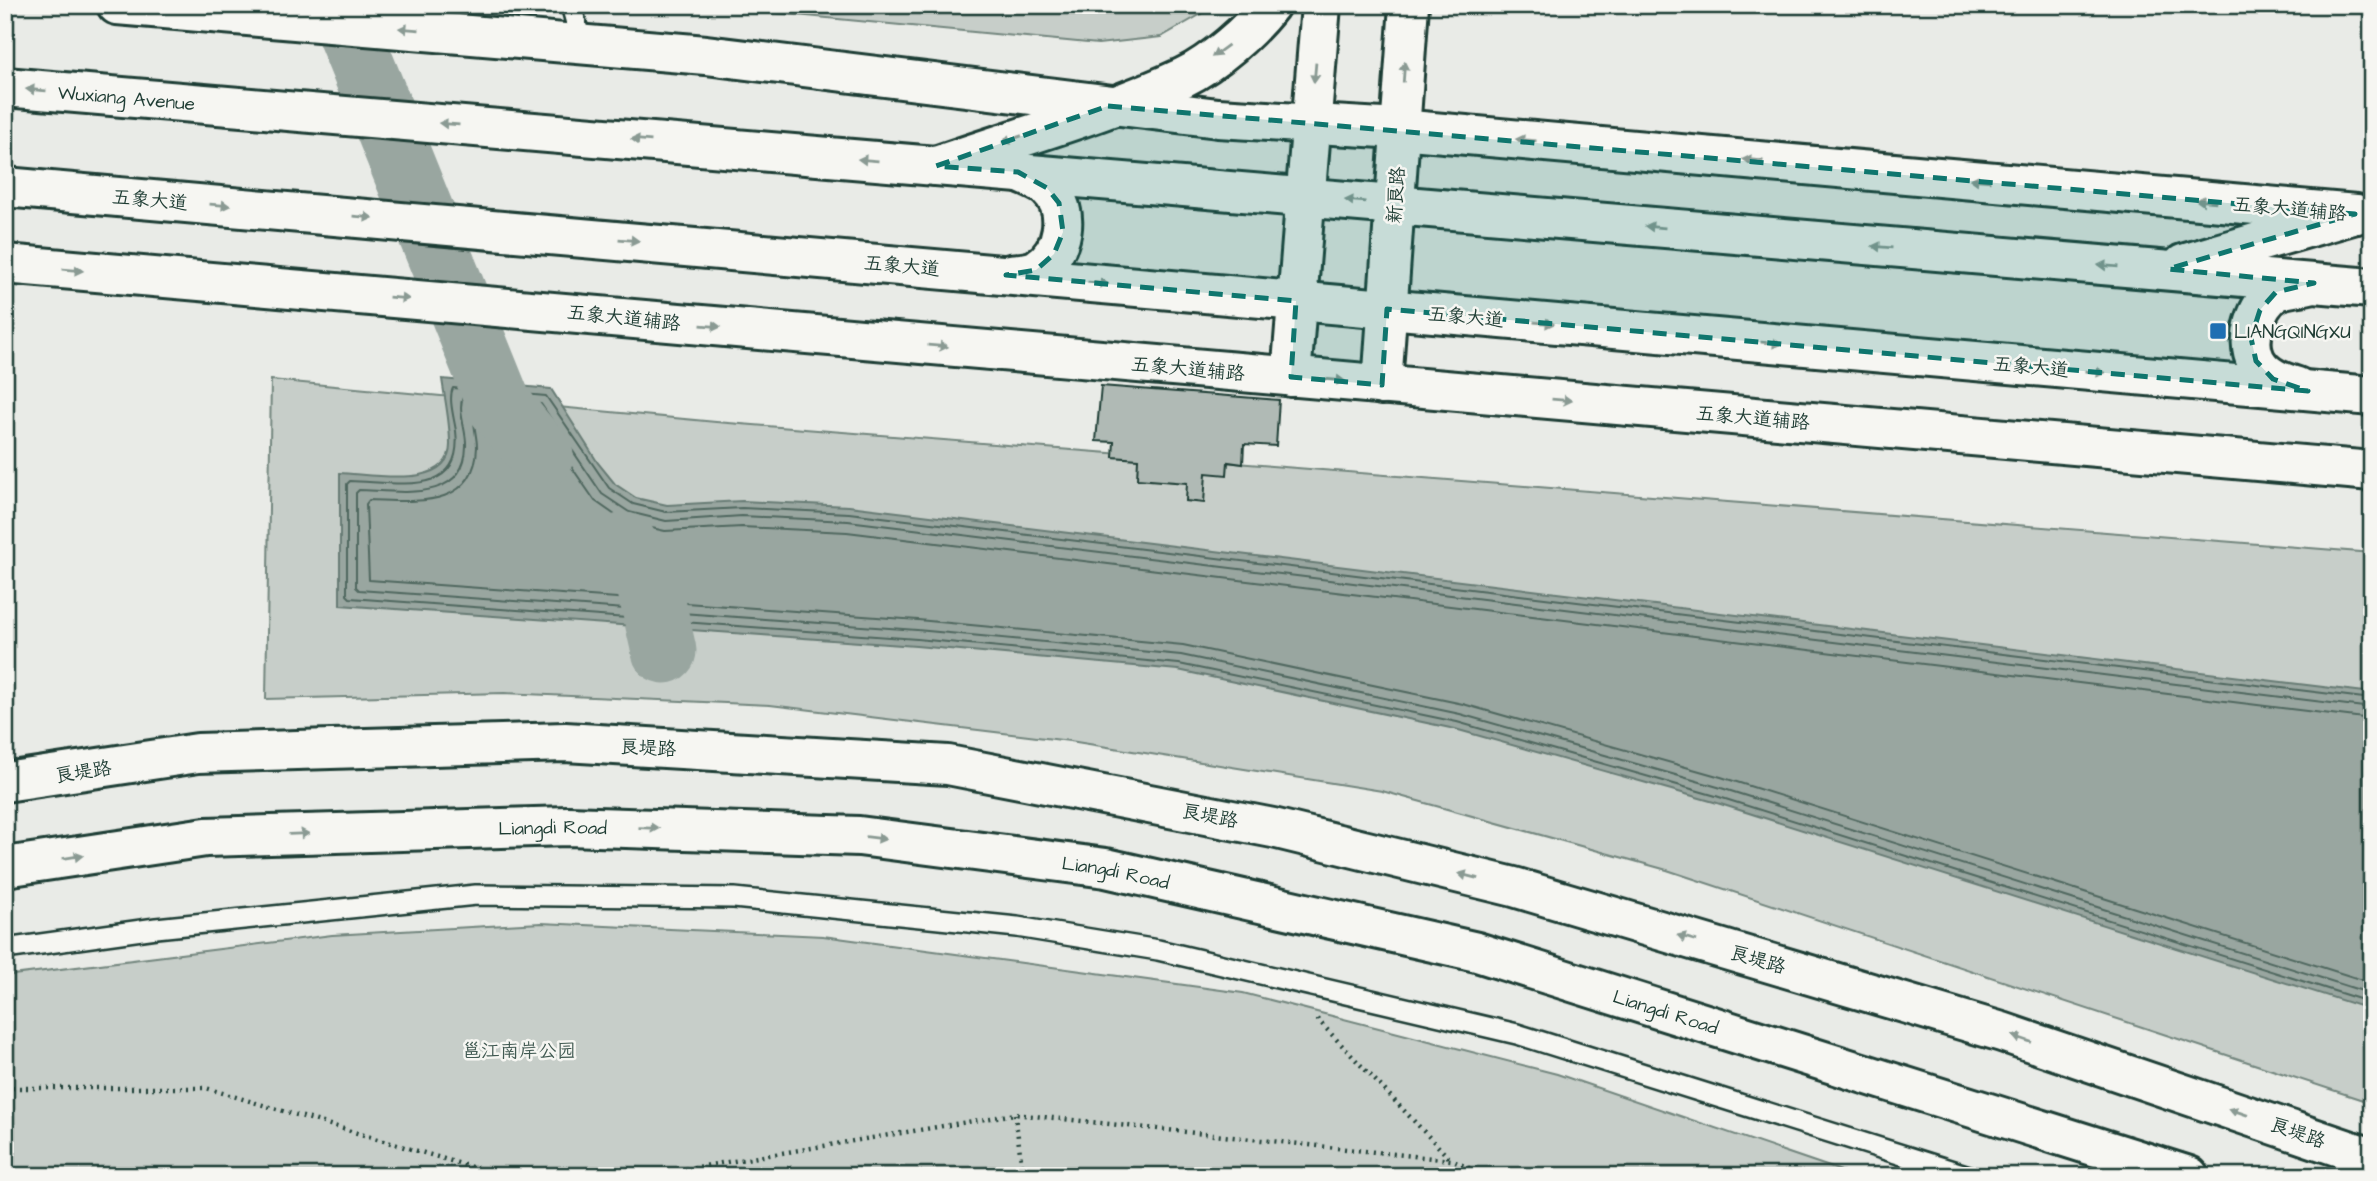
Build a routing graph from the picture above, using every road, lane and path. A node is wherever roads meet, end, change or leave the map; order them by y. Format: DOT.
graph roads {
  1 [pos="571,5"];
  2 [pos="1270,5"];
  3 [pos="1321,5"];
  4 [pos="1409,5"];
  5 [pos="132,6"];
  6 [pos="582,45"];
  7 [pos="5,87"];
  8 [pos="1108,106"];
  9 [pos="1310,124"];
  10 [pos="1399,129"];
  11 [pos="936,166"];
  12 [pos="1018,172"];
  13 [pos="5,187"];
  14 [pos="1305,197"];
  15 [pos="1394,205"];
  16 [pos="2364,214"];
  17 [pos="5,264"];
  18 [pos="2161,271"];
  19 [pos="1006,275"];
  20 [pos="2314,283"];
  21 [pos="2372,288"];
  22 [pos="1296,301"];
  23 [pos="1387,309"];
  24 [pos="1291,377"];
  25 [pos="1382,384"];
  26 [pos="2308,391"];
  27 [pos="2372,396"];
  28 [pos="2372,471"];
  29 [pos="5,782"];
  30 [pos="5,867"];
  31 [pos="5,948"];
  32 [pos="1317,1019"];
  33 [pos="5,1088"];
  34 [pos="1015,1114"];
  35 [pos="2372,1157"];
  36 [pos="1451,1160"];
  37 [pos="683,1170"];
  38 [pos="610,1176"];
  39 [pos="644,1176"];
  40 [pos="675,1176"];
  41 [pos="1023,1176"];
  42 [pos="1487,1176"];
  43 [pos="1969,1176"];
  44 [pos="2189,1176"];
  1 -- 6 [label="lane"];
  2 -- 8 [label="main road, one-way"];
  3 -- 9 [label="main road, one-way"];
  10 -- 4 [label="main road, 新良路, one-way"];
  6 -- 5 [label="main road, 五象大道辅路, one-way"];
  6 -- 8 [label="main road, 五象大道辅路"];
  11 -- 7 [label="main road, Wuxiang Avenue, one-way"];
  8 -- 9 [label="main road, 五象大道辅路"];
  8 -- 11 [label="main road, one-way"];
  9 -- 10 [label="main road, 五象大道辅路"];
  9 -- 14 [label="main road"];
  10 -- 15 [label="main road, 新良路"];
  16 -- 10 [label="main road, 五象大道辅路, one-way"];
  11 -- 12 [label="main road, Wuxiang Avenue"];
  12 -- 14 [label="main road, Wuxiang Avenue"];
  12 -- 19 [label="main road"];
  13 -- 19 [label="main road, 五象大道, one-way"];
  15 -- 14 [label="main road, Wuxiang Avenue, one-way"];
  14 -- 22 [label="main road"];
  18 -- 15 [label="main road, Wuxiang Avenue, one-way"];
  15 -- 23 [label="main road, 新良路"];
  16 -- 18 [label="main road"];
  17 -- 24 [label="main road, 五象大道辅路, one-way"];
  18 -- 20 [label="main road, Wuxiang Avenue"];
  19 -- 22 [label="main road, 五象大道, one-way"];
  20 -- 21 [label="main road, Wuxiang Avenue"];
  20 -- 26 [label="main road"];
  22 -- 23 [label="main road, 五象大道"];
  22 -- 24 [label="main road"];
  23 -- 25 [label="main road, 新良路"];
  23 -- 26 [label="main road, 五象大道, one-way"];
  24 -- 25 [label="main road, 五象大道辅路, one-way"];
  25 -- 28 [label="main road, 五象大道辅路, one-way"];
  26 -- 27 [label="main road, 五象大道"];
  35 -- 29 [label="main road, 良堤路, one-way"];
  30 -- 44 [label="main road, Liangdi Road, one-way"];
  31 -- 43 [label="lane"];
  32 -- 36 [label="path"];
  33 -- 38 [label="path"];
  34 -- 36 [label="path"];
  34 -- 37 [label="path"];
  34 -- 41 [label="path"];
  36 -- 42 [label="path"];
  37 -- 39 [label="path"];
  37 -- 40 [label="path"];
}
